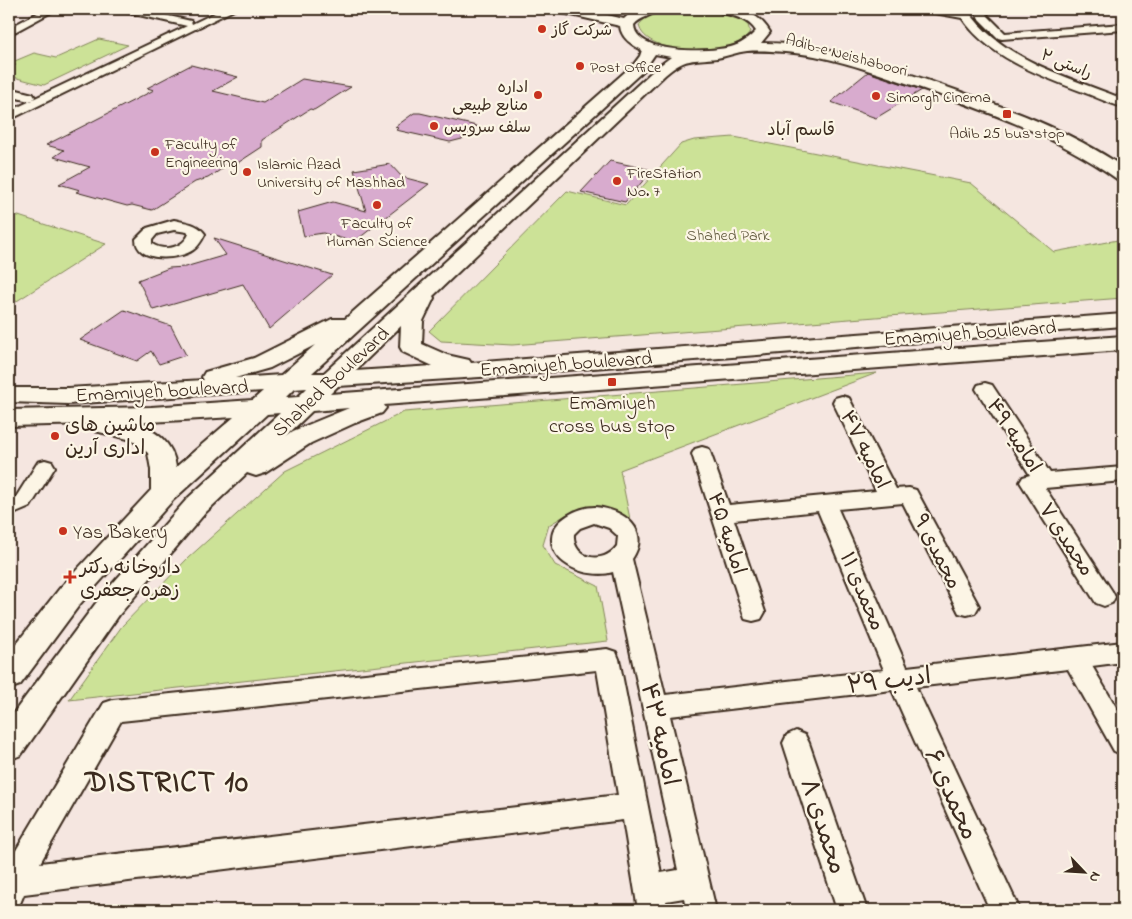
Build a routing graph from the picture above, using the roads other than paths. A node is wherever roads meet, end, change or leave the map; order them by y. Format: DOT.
graph roads {
  1 [pos="52,9"];
  2 [pos="125,9"];
  3 [pos="216,9"];
  4 [pos="231,9"];
  5 [pos="563,9"];
  6 [pos="606,9"];
  7 [pos="725,9"];
  8 [pos="929,9"];
  9 [pos="980,9"];
  10 [pos="648,10"];
  11 [pos="742,12"];
  12 [pos="964,12"];
  13 [pos="186,23"];
  14 [pos="627,24"];
  15 [pos="1123,27"];
  16 [pos="9,32"];
  17 [pos="763,32"];
  18 [pos="650,47"];
  19 [pos="749,47"];
  20 [pos="690,55"];
  21 [pos="9,92"];
  22 [pos="29,97"];
  23 [pos="1123,104"];
  24 [pos="9,107"];
  25 [pos="9,116"];
  26 [pos="1123,162"];
  27 [pos="1123,175"];
  28 [pos="429,289"];
  29 [pos="384,297"];
  30 [pos="1123,320"];
  31 [pos="1123,343"];
  32 [pos="480,370"];
  33 [pos="332,380"];
  34 [pos="289,382"];
  35 [pos="164,390"];
  36 [pos="985,390"];
  37 [pos="9,395"];
  38 [pos="406,398"];
  39 [pos="842,402"];
  40 [pos="305,404"];
  41 [pos="261,408"];
  42 [pos="9,418"];
  43 [pos="57,418"];
  44 [pos="702,454"];
  45 [pos="45,467"];
  46 [pos="1123,474"];
  47 [pos="1038,481"];
  48 [pos="164,493"];
  49 [pos="899,496"];
  50 [pos="825,503"];
  51 [pos="197,505"];
  52 [pos="9,508"];
  53 [pos="721,513"];
  54 [pos="621,558"];
  55 [pos="1104,597"];
  56 [pos="967,606"];
  57 [pos="754,612"];
  58 [pos="1123,652"];
  59 [pos="1074,657"];
  60 [pos="9,676"];
  61 [pos="900,679"];
  62 [pos="655,707"];
  63 [pos="796,743"];
  64 [pos="1123,744"];
  65 [pos="9,745"];
  66 [pos="634,806"];
  67 [pos="695,882"];
  68 [pos="12,888"];
  69 [pos="651,900"];
  70 [pos="701,910"];
  71 [pos="852,910"];
  72 [pos="1004,910"];
  1 -- 16 [label="street"];
  2 -- 13 [label="street"];
  3 -- 13 [label="street"];
  4 -- 25 [label="street"];
  5 -- 14 [label="main road"];
  6 -- 10 [label="main road"];
  7 -- 11 [label="main road"];
  8 -- 12 [label="street"];
  9 -- 15 [label="street"];
  10 -- 14 [label="main road"];
  11 -- 17 [label="main road"];
  12 -- 23 [label="street, راستی ۲"];
  13 -- 22 [label="street"];
  14 -- 18 [label="main road"];
  17 -- 19 [label="main road"];
  17 -- 26 [label="main road, Adib-e Neishaboori"];
  18 -- 20 [label="main road"];
  18 -- 29 [label="main road, Shahed Boulevard"];
  19 -- 20 [label="main road, Adib-e Neishaboori"];
  19 -- 27 [label="main road, Adib-e Neishaboori"];
  20 -- 28 [label="main road, Shahed Boulevard"];
  21 -- 22 [label="street"];
  22 -- 24 [label="street"];
  28 -- 32 [label="main road"];
  28 -- 33 [label="main road, Shahed Boulevard"];
  29 -- 34 [label="main road, Shahed Boulevard"];
  29 -- 35 [label="main road"];
  30 -- 32 [label="main road, Emamiyeh boulevard"];
  31 -- 38 [label="main road, Emamiyeh boulevard"];
  32 -- 33 [label="main road, Emamiyeh boulevard"];
  33 -- 34 [label="main road, Emamiyeh boulevard"];
  33 -- 40 [label="main road, Shahed Boulevard"];
  34 -- 35 [label="main road, Emamiyeh boulevard"];
  34 -- 41 [label="main road, Shahed Boulevard"];
  35 -- 37 [label="main road, Emamiyeh boulevard"];
  36 -- 47 [label="street, امامیه ۴۹"];
  38 -- 40 [label="main road, Emamiyeh boulevard"];
  38 -- 51 [label="main road"];
  39 -- 49 [label="street, امامیه ۴۷"];
  40 -- 41 [label="main road, Emamiyeh boulevard"];
  40 -- 51 [label="main road, Shahed Boulevard"];
  41 -- 43 [label="main road, Emamiyeh boulevard"];
  41 -- 48 [label="main road, Shahed Boulevard"];
  42 -- 43 [label="main road, Emamiyeh boulevard"];
  43 -- 48 [label="main road"];
  44 -- 53 [label="street, امامیه ۴۵"];
  45 -- 52 [label="street"];
  46 -- 47 [label="street"];
  47 -- 55 [label="street, محمدی ۷"];
  48 -- 60 [label="main road, Shahed Boulevard"];
  49 -- 50 [label="street"];
  49 -- 56 [label="street, محمدی ۹"];
  50 -- 53 [label="street"];
  50 -- 61 [label="street, محمدی ۱۱"];
  51 -- 65 [label="main road, Shahed Boulevard"];
  53 -- 57 [label="street, امامیه ۴۵"];
  54 -- 62 [label="street, امامیه ۴۳"];
  58 -- 59 [label="street, ادیب ۲۹"];
  59 -- 61 [label="street, ادیب ۲۹"];
  59 -- 64 [label="street"];
  61 -- 62 [label="street, ادیب ۲۹"];
  61 -- 72 [label="street, محمدی ۶"];
  62 -- 67 [label="street, امامیه ۴۳"];
  63 -- 71 [label="street, محمدی ۸"];
  66 -- 68 [label="street"];
  66 -- 68 [label="street"];
  66 -- 69 [label="street"];
  67 -- 69 [label="street"];
  67 -- 70 [label="street, امامیه ۴۳"];
}
